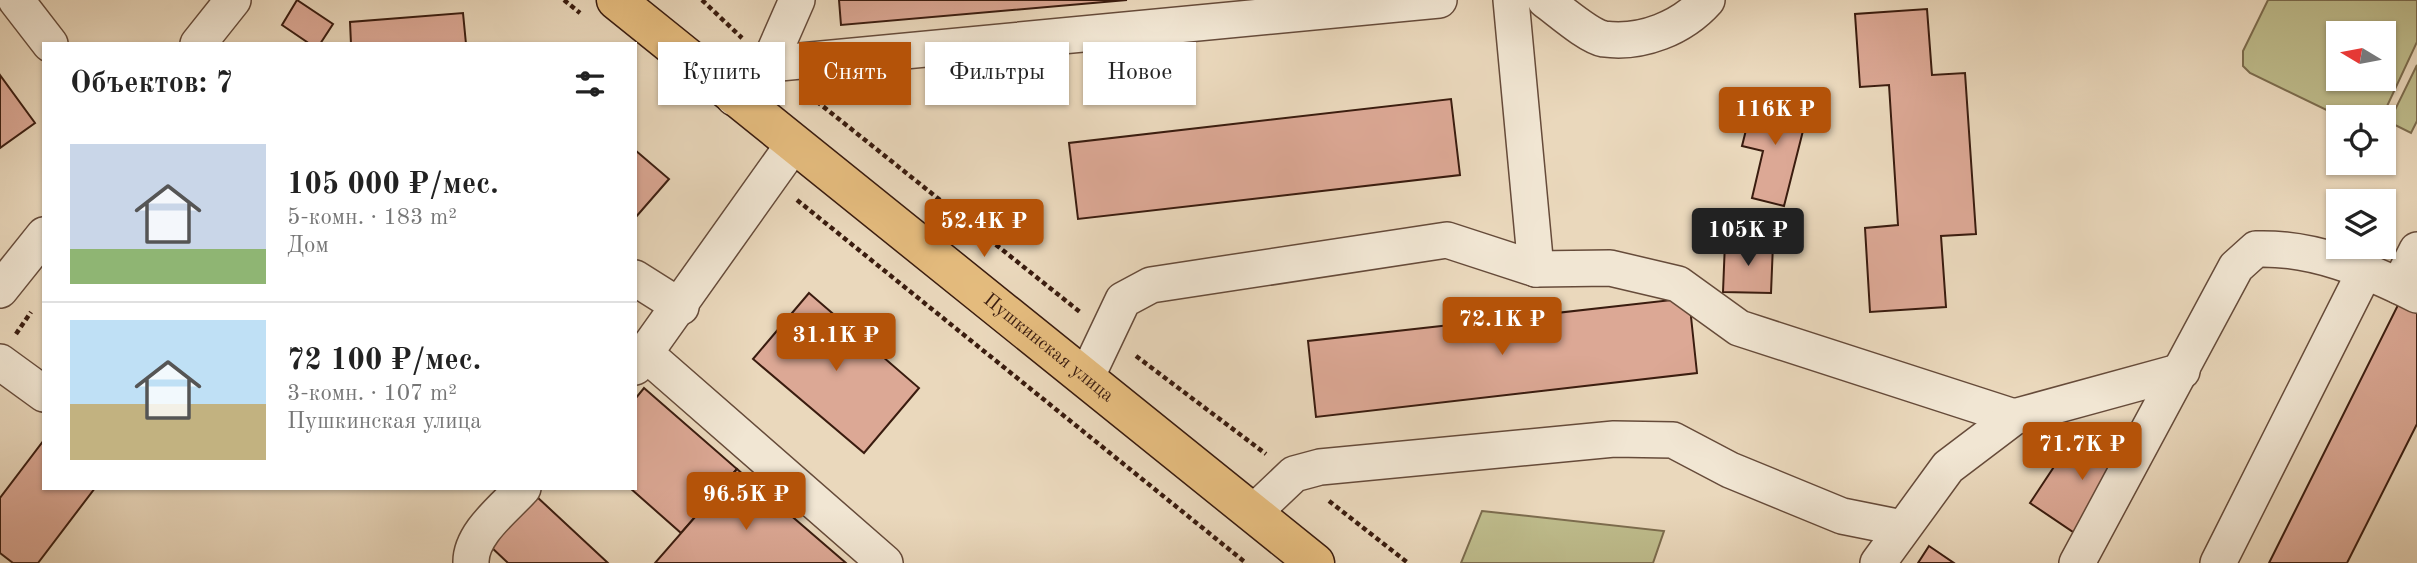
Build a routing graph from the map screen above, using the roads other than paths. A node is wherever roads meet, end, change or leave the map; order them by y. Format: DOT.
graph roads {
  1 [pos="16,0"];
  2 [pos="233,0"];
  3 [pos="616,0"];
  4 [pos="797,0"];
  5 [pos="1439,0"];
  6 [pos="1511,0"];
  7 [pos="1545,0"];
  8 [pos="1707,0"];
  9 [pos="48,42"];
  10 [pos="200,42"];
  11 [pos="667,42"];
  12 [pos="779,42"];
  13 [pos="785,62"];
  14 [pos="743,105"];
  15 [pos="793,145"];
  16 [pos="42,238"];
  17 [pos="2417,250"];
  18 [pos="1536,269"];
  19 [pos="2365,271"];
  20 [pos="637,279"];
  21 [pos="0,290"];
  22 [pos="2408,290"];
  23 [pos="40,291"];
  24 [pos="0,302"];
  25 [pos="681,307"];
  26 [pos="7,349"];
  27 [pos="641,361"];
  28 [pos="2182,370"];
  29 [pos="1086,378"];
  30 [pos="42,392"];
  31 [pos="2014,417"];
  32 [pos="521,490"];
  33 [pos="1254,512"];
  34 [pos="1902,528"];
  35 [pos="471,563"];
  36 [pos="885,563"];
  37 [pos="1315,563"];
  38 [pos="1878,563"];
  39 [pos="2077,563"];
  40 [pos="2218,563"];
  1 -- 9 [label="street"];
  2 -- 10 [label="street"];
  3 -- 11 [label="main road, Пушкинская улица"];
  4 -- 12 [label="street"];
  5 -- 13 [label="street"];
  6 -- 18 [label="street"];
  7 -- 8 [label="street"];
  14 -- 15 [label="main road, Пушкинская улица"];
  15 -- 25 [label="street"];
  15 -- 29 [label="main road, Пушкинская улица"];
  16 -- 21 [label="street"];
  17 -- 22 [label="street"];
  18 -- 29 [label="street"];
  18 -- 31 [label="street"];
  19 -- 22 [label="street"];
  19 -- 28 [label="street"];
  19 -- 40 [label="street"];
  20 -- 25 [label="street"];
  23 -- 24 [label="street"];
  25 -- 27 [label="street"];
  26 -- 30 [label="street"];
  27 -- 36 [label="street"];
  28 -- 31 [label="street"];
  28 -- 39 [label="street"];
  29 -- 33 [label="main road, Пушкинская улица"];
  31 -- 34 [label="street"];
  32 -- 35 [label="street"];
  33 -- 34 [label="street"];
  33 -- 37 [label="main road, Пушкинская улица"];
  34 -- 38 [label="street"];
}
